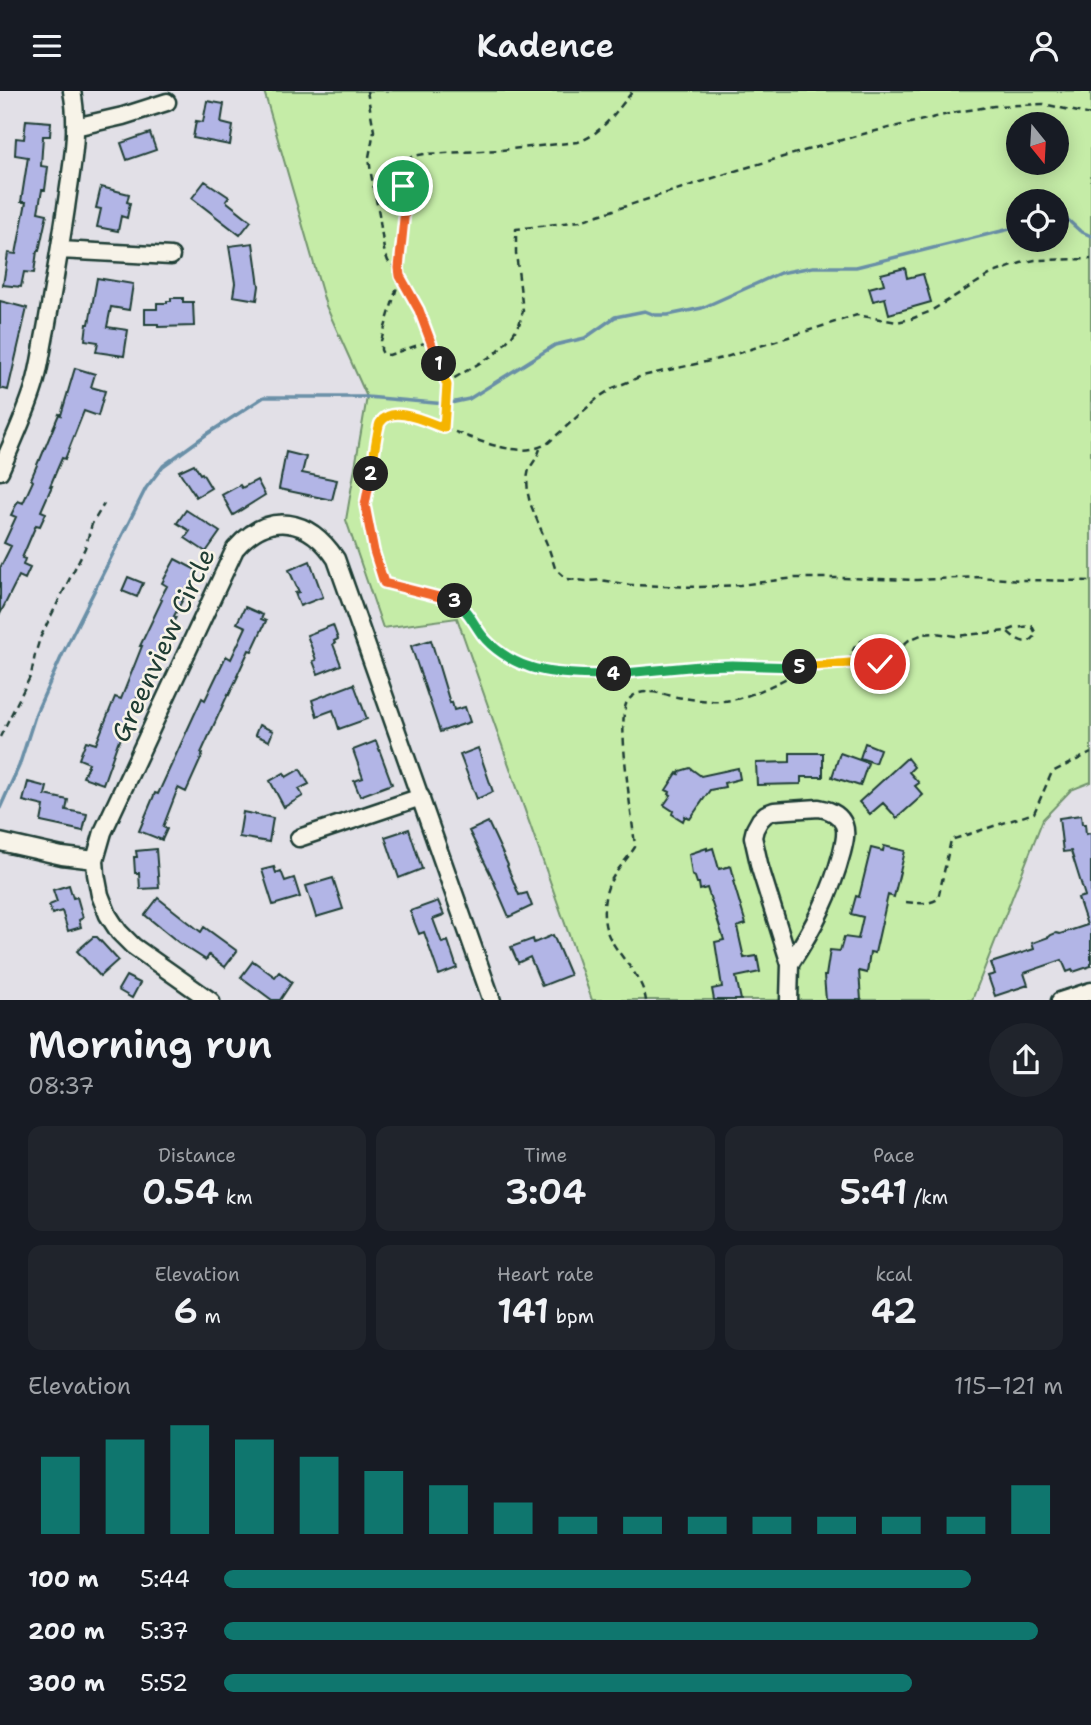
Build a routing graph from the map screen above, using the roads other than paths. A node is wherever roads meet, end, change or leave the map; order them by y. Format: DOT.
graph roads {
  1 [pos="72,91"];
  2 [pos="167,102"];
  3 [pos="75,127"];
  4 [pos="60,250"];
  5 [pos="171,256"];
  6 [pos="0,471"];
  7 [pos="421,797"];
  8 [pos="299,838"];
  9 [pos="0,842"];
  10 [pos="95,860"];
  11 [pos="790,964"];
  12 [pos="1091,991"];
  13 [pos="211,1000"];
  14 [pos="492,1000"];
  15 [pos="789,1000"];
  16 [pos="1060,1000"];
  1 -- 3 [label="street"];
  2 -- 3 [label="street"];
  3 -- 4 [label="street"];
  4 -- 5 [label="street"];
  4 -- 6 [label="street"];
  7 -- 8 [label="street"];
  7 -- 10 [label="street, Greenview Circle"];
  7 -- 14 [label="street, Greenview Circle"];
  9 -- 10 [label="street"];
  10 -- 13 [label="street, Greenview Circle"];
  11 -- 11 [label="street"];
  11 -- 15 [label="street"];
  12 -- 16 [label="street"];
}
